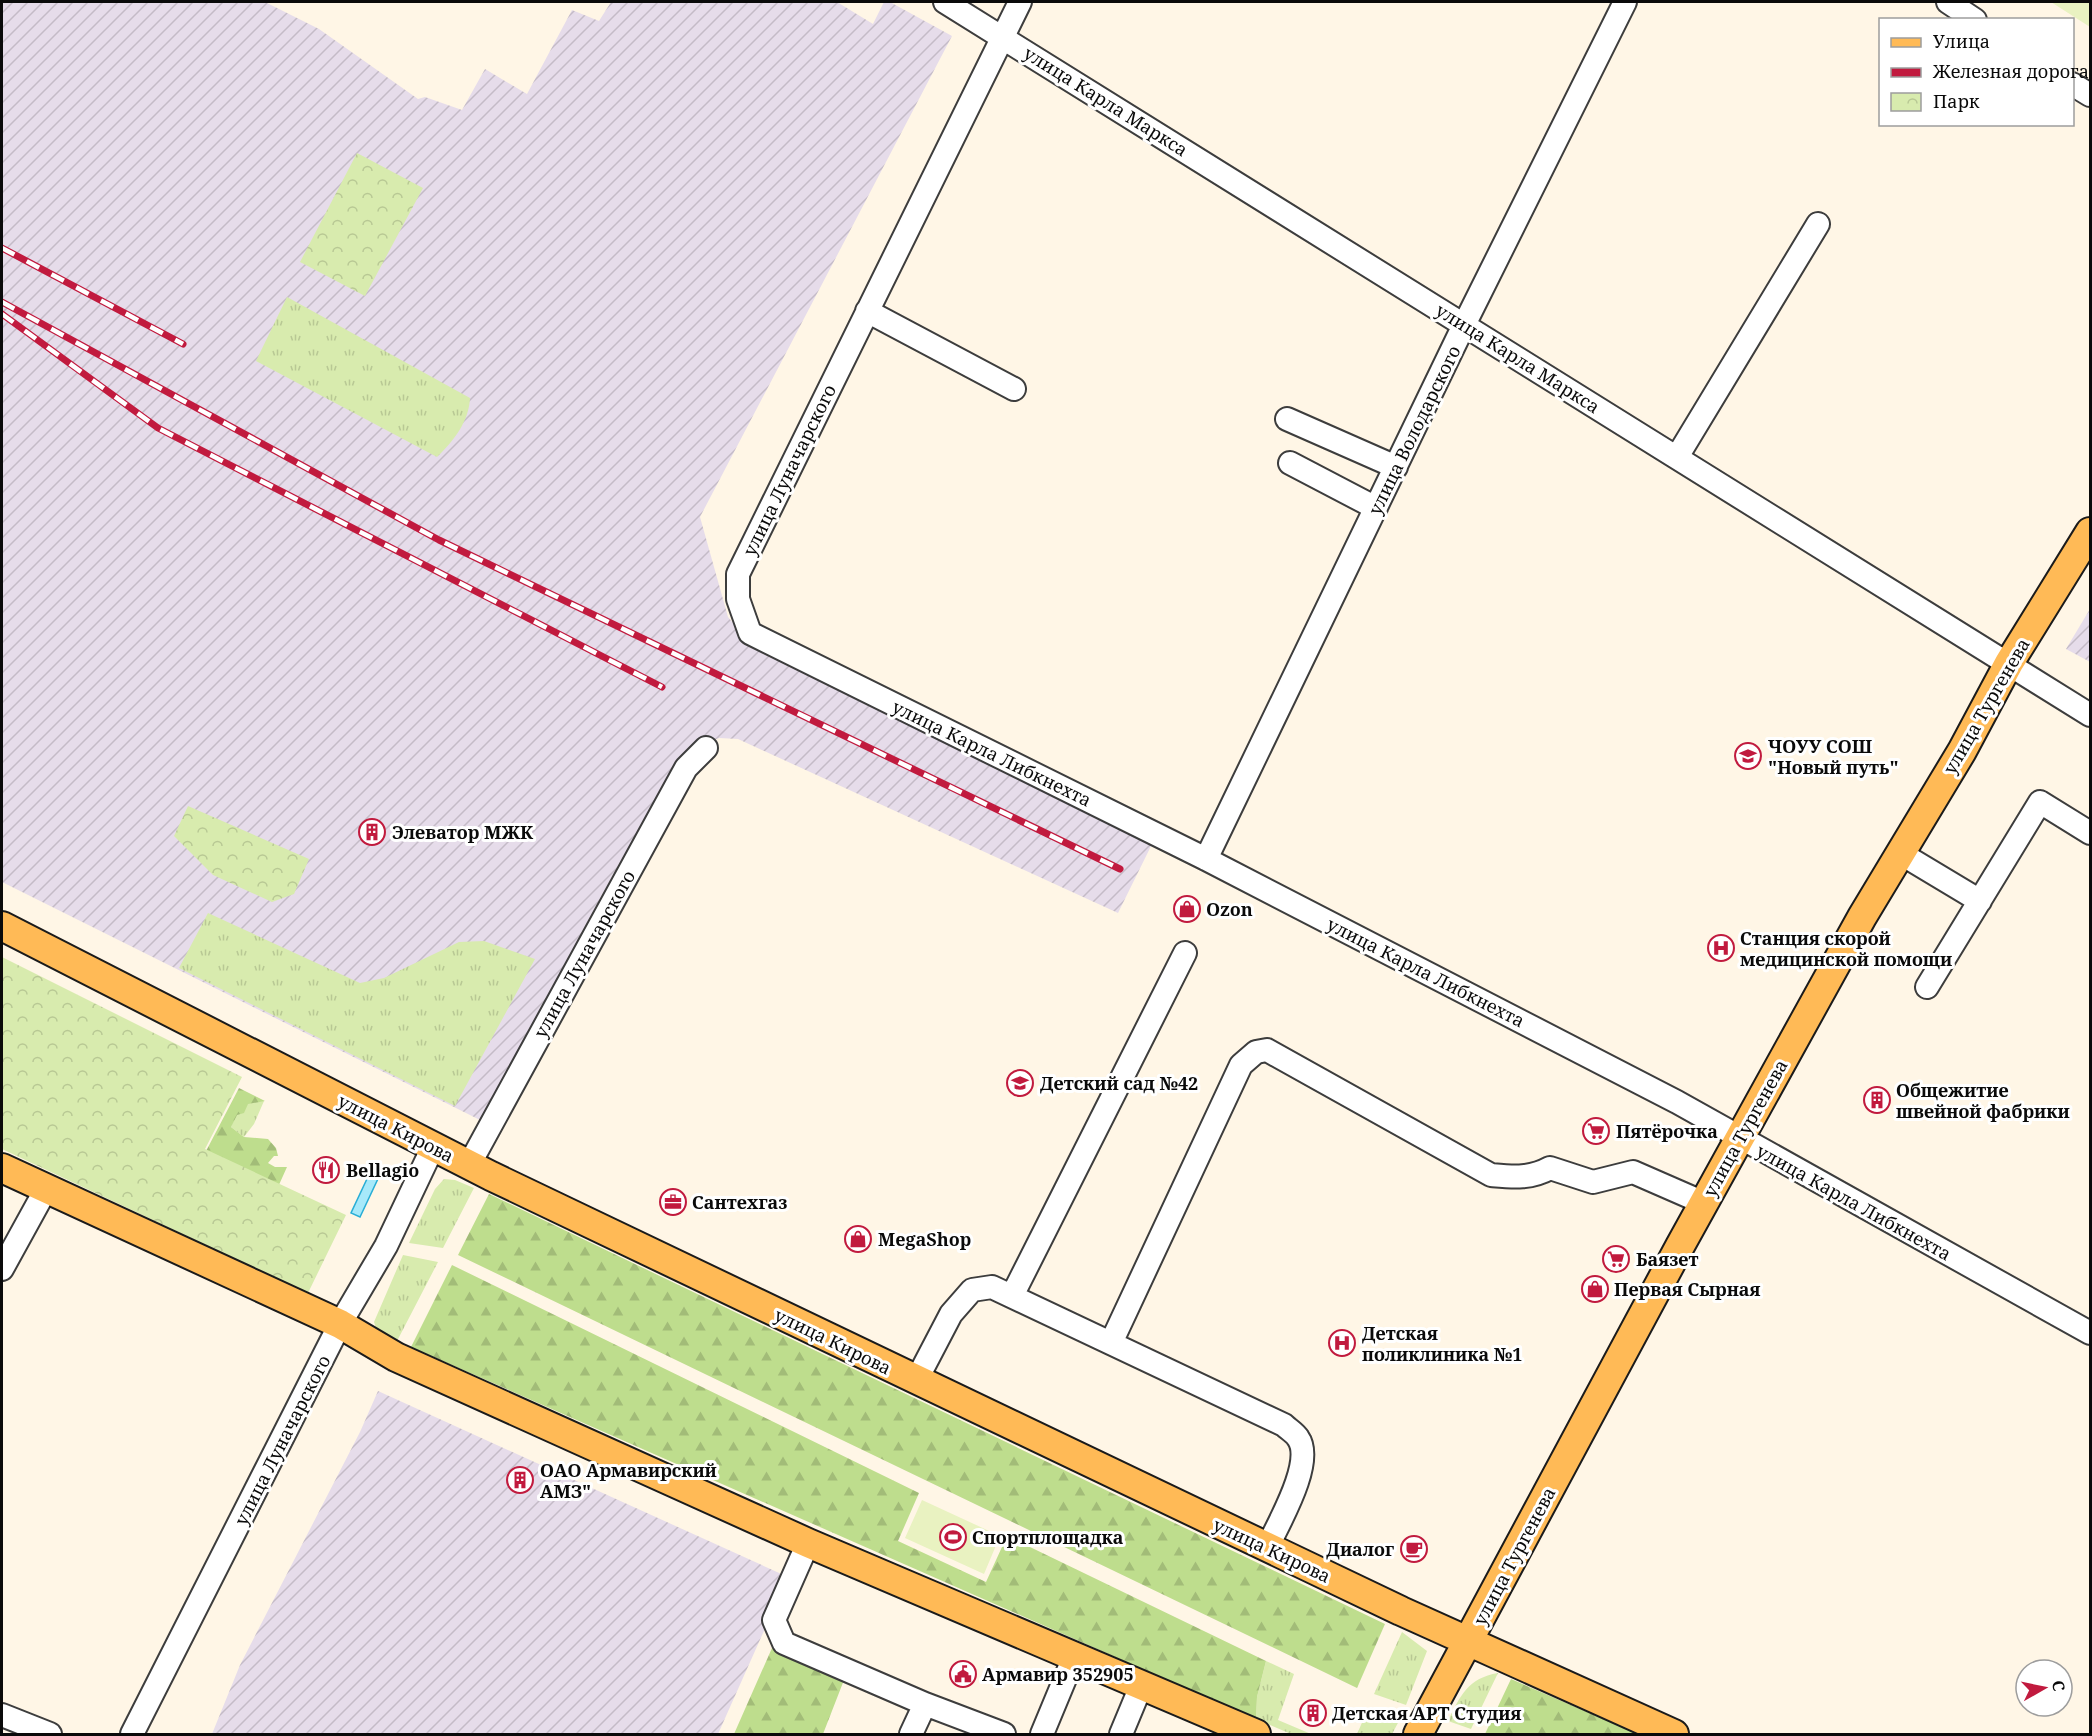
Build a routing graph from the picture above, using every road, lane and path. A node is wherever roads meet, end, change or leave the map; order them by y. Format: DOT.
graph roads {
  1 [pos="945,2"];
  2 [pos="1020,2"];
  3 [pos="1625,2"];
  4 [pos="1948,2"];
  5 [pos="1972,18"];
  6 [pos="1002,36"];
  7 [pos="2074,85"];
  8 [pos="2091,95"];
  9 [pos="1818,224"];
  10 [pos="867,311"];
  11 [pos="1464,326"];
  12 [pos="1014,389"];
  13 [pos="1287,419"];
  14 [pos="1677,457"];
  15 [pos="1290,463"];
  16 [pos="1396,467"];
  17 [pos="1376,508"];
  18 [pos="2091,532"];
  19 [pos="750,633"];
  20 [pos="2009,663"];
  21 [pos="2091,715"];
  22 [pos="706,748"];
  23 [pos="2091,833"];
  24 [pos="1900,853"];
  25 [pos="1206,859"];
  26 [pos="1980,901"];
  27 [pos="2,926"];
  28 [pos="1185,953"];
  29 [pos="1927,987"];
  30 [pos="1739,1138"];
  31 [pos="433,1146"];
  32 [pos="469,1165"];
  33 [pos="2,1168"];
  34 [pos="46,1189"];
  35 [pos="1704,1203"];
  36 [pos="2,1269"];
  37 [pos="1012,1296"];
  38 [pos="340,1324"];
  39 [pos="2091,1333"];
  40 [pos="1111,1343"];
  41 [pos="916,1381"];
  42 [pos="808,1543"];
  43 [pos="1267,1548"];
  44 [pos="1468,1643"];
  45 [pos="1074,1658"];
  46 [pos="1141,1686"];
  47 [pos="925,1704"];
  48 [pos="2,1716"];
  49 [pos="50,1734"];
  50 [pos="132,1734"];
  51 [pos="911,1734"];
  52 [pos="1004,1734"];
  53 [pos="1042,1734"];
  54 [pos="1121,1734"];
  55 [pos="1256,1734"];
  56 [pos="1418,1734"];
  57 [pos="1674,1734"];
  1 -- 6 [label="street, улица Карла Маркса"];
  2 -- 6 [label="street, улица Луначарского"];
  3 -- 11 [label="street, улица Володарского"];
  4 -- 5 [label="street"];
  6 -- 10 [label="street, улица Луначарского"];
  6 -- 11 [label="street, улица Карла Маркса"];
  7 -- 8 [label="street"];
  9 -- 14 [label="street"];
  10 -- 12 [label="street"];
  10 -- 19 [label="street, улица Луначарского"];
  11 -- 14 [label="street, улица Карла Маркса"];
  11 -- 16 [label="street, улица Володарского"];
  13 -- 16 [label="street"];
  14 -- 20 [label="street, улица Карла Маркса"];
  15 -- 17 [label="street"];
  16 -- 17 [label="street, улица Володарского"];
  17 -- 25 [label="street, улица Володарского"];
  18 -- 20 [label="main road, улица Тургенева"];
  19 -- 25 [label="street, улица Карла Либкнехта"];
  20 -- 21 [label="street, улица Карла Маркса"];
  20 -- 24 [label="main road, улица Тургенева"];
  22 -- 32 [label="street, улица Луначарского"];
  23 -- 26 [label="street"];
  24 -- 26 [label="street"];
  24 -- 30 [label="main road, улица Тургенева"];
  25 -- 30 [label="street, улица Карла Либкнехта"];
  26 -- 29 [label="street"];
  27 -- 31 [label="main road, улица Кирова"];
  28 -- 37 [label="street"];
  30 -- 35 [label="main road, улица Тургенева"];
  30 -- 39 [label="street, улица Карла Либкнехта"];
  31 -- 32 [label="main road, улица Кирова"];
  31 -- 38 [label="street, улица Луначарского"];
  32 -- 41 [label="main road, улица Кирова"];
  33 -- 34 [label="main road"];
  34 -- 36 [label="street"];
  34 -- 38 [label="main road"];
  35 -- 40 [label="street"];
  35 -- 44 [label="main road, улица Тургенева"];
  37 -- 40 [label="street"];
  37 -- 41 [label="street"];
  38 -- 42 [label="main road"];
  38 -- 50 [label="street, улица Луначарского"];
  40 -- 43 [label="street"];
  41 -- 43 [label="main road, улица Кирова"];
  42 -- 45 [label="main road"];
  42 -- 47 [label="street"];
  43 -- 44 [label="main road, улица Кирова"];
  44 -- 56 [label="main road, улица Тургенева"];
  44 -- 57 [label="main road, улица Кирова"];
  45 -- 46 [label="main road"];
  45 -- 53 [label="street"];
  46 -- 54 [label="street"];
  46 -- 55 [label="main road"];
  47 -- 51 [label="street"];
  47 -- 52 [label="street"];
  48 -- 49 [label="street"];
}
